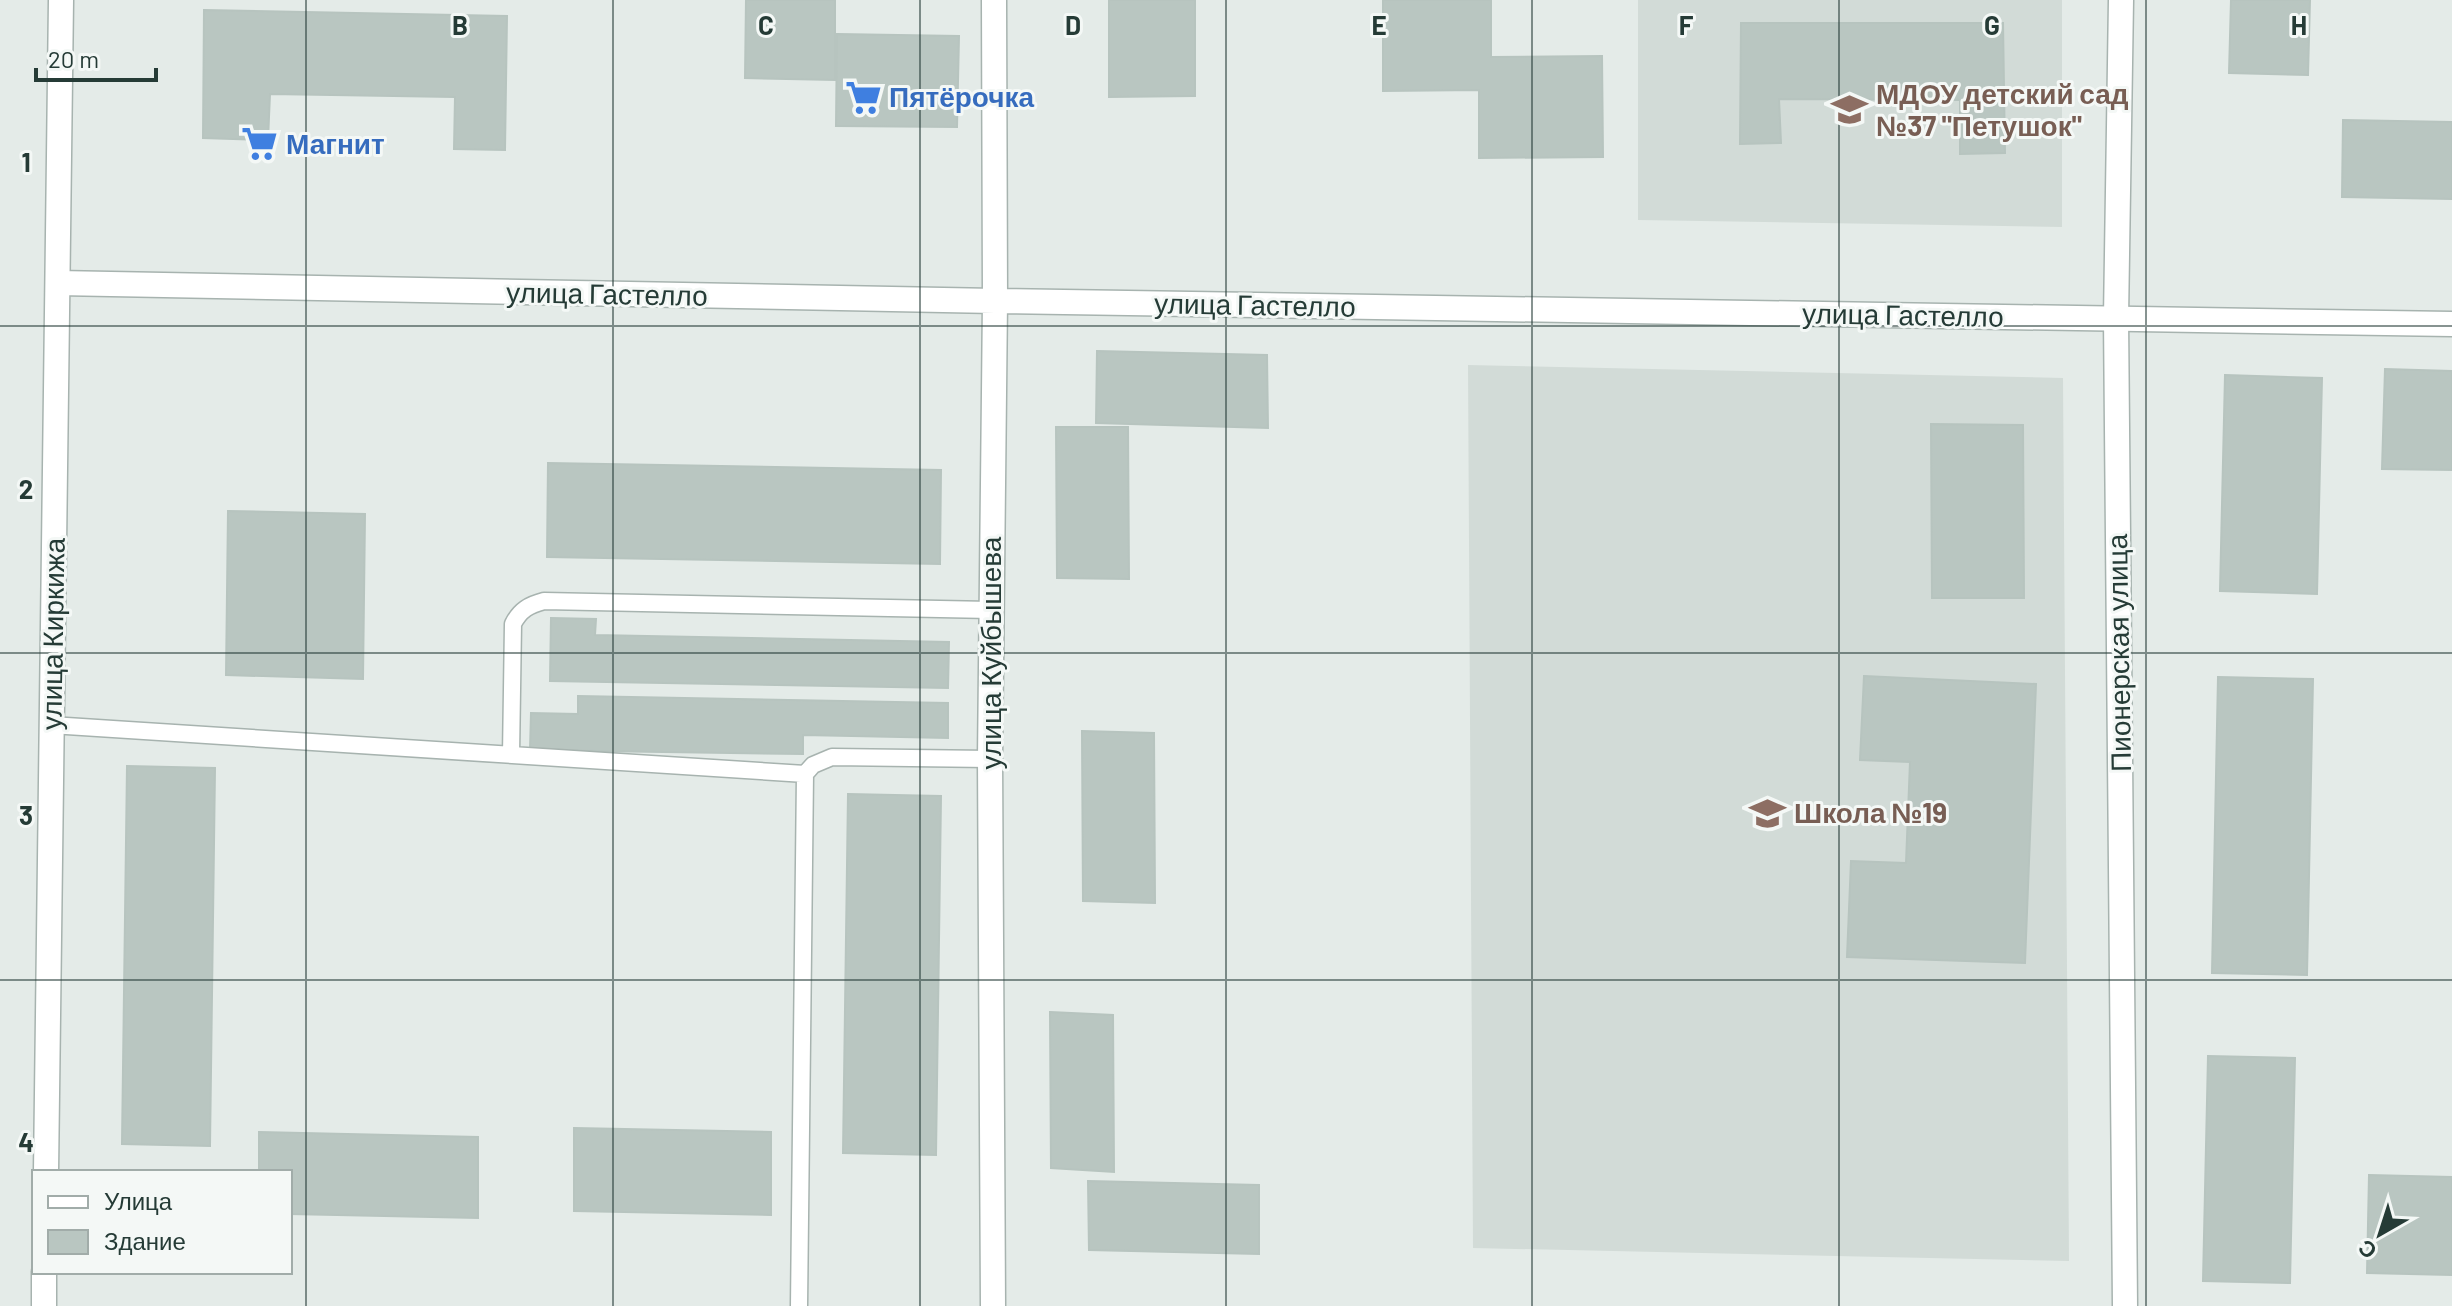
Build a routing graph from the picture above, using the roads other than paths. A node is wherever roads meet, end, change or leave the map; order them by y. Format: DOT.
graph roads {
  1 [pos="61,0"];
  2 [pos="994,0"];
  3 [pos="2121,0"];
  4 [pos="58,283"];
  5 [pos="995,301"];
  6 [pos="2116,318"];
  7 [pos="2452,324"];
  8 [pos="991,610"];
  9 [pos="51,725"];
  10 [pos="511,755"];
  11 [pos="990,759"];
  12 [pos="805,774"];
  13 [pos="46,1170"];
  14 [pos="44,1274"];
  15 [pos="44,1306"];
  16 [pos="799,1306"];
  17 [pos="993,1306"];
  18 [pos="2125,1306"];
  1 -- 4 [label="street, улица Киркижа"];
  2 -- 5 [label="street, улица Куйбышева"];
  3 -- 6 [label="street, Пионерская улица"];
  4 -- 5 [label="street, улица Гастелло"];
  4 -- 9 [label="street, улица Киркижа"];
  5 -- 6 [label="street, улица Гастелло"];
  5 -- 8 [label="street, улица Куйбышева"];
  6 -- 7 [label="street, улица Гастелло"];
  6 -- 18 [label="street, Пионерская улица"];
  8 -- 10 [label="lane"];
  8 -- 11 [label="street, улица Куйбышева"];
  9 -- 10 [label="lane"];
  9 -- 13 [label="street, улица Киркижа"];
  10 -- 12 [label="lane"];
  11 -- 12 [label="lane"];
  11 -- 17 [label="street, улица Куйбышева"];
  12 -- 16 [label="lane"];
  14 -- 15 [label="street"];
}
